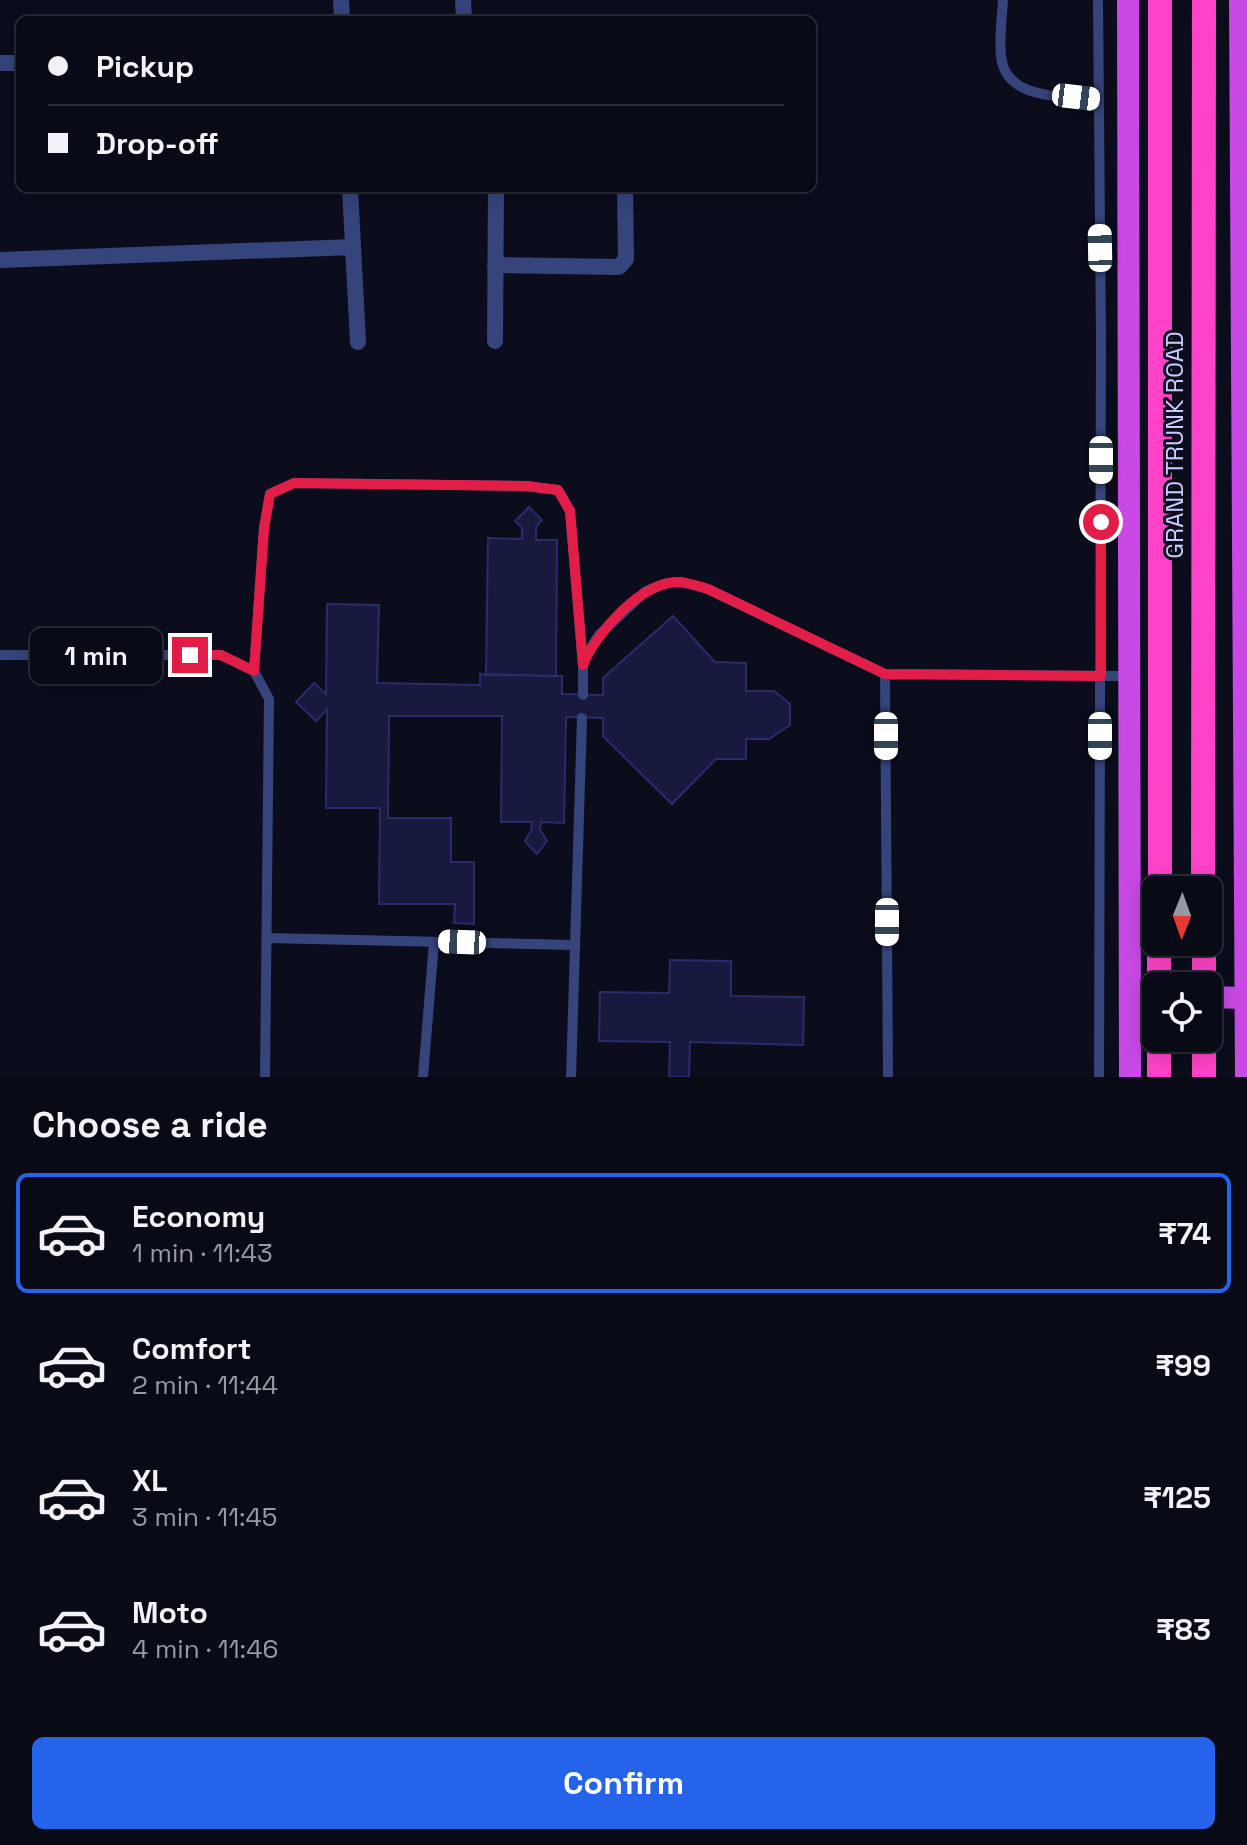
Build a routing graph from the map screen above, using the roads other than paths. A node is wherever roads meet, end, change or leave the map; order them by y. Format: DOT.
graph roads {
  1 [pos="1003,0"];
  2 [pos="1098,0"];
  3 [pos="1128,0"];
  4 [pos="1160,0"];
  5 [pos="1204,0"];
  6 [pos="1242,12"];
  7 [pos="1099,99"];
  8 [pos="350,192"];
  9 [pos="496,192"];
  10 [pos="625,192"];
  11 [pos="353,247"];
  12 [pos="0,260"];
  13 [pos="495,265"];
  14 [pos="495,341"];
  15 [pos="358,342"];
  16 [pos="1245,463"];
  17 [pos="0,655"];
  18 [pos="583,665"];
  19 [pos="254,671"];
  20 [pos="885,674"];
  21 [pos="1101,676"];
  22 [pos="1129,676"];
  23 [pos="583,695"];
  24 [pos="582,718"];
  25 [pos="1160,876"];
  26 [pos="1203,876"];
  27 [pos="267,938"];
  28 [pos="434,942"];
  29 [pos="575,945"];
  30 [pos="1130,996"];
  31 [pos="1142,996"];
  32 [pos="1222,997"];
  33 [pos="1245,998"];
  34 [pos="1159,1052"];
  35 [pos="1204,1052"];
  36 [pos="265,1077"];
  37 [pos="423,1077"];
  38 [pos="571,1077"];
  39 [pos="888,1077"];
  40 [pos="1099,1077"];
  41 [pos="1130,1077"];
  42 [pos="1159,1077"];
  43 [pos="1204,1077"];
  44 [pos="1246,1077"];
  1 -- 7 [label="lane"];
  2 -- 7 [label="lane"];
  3 -- 22 [label="highway"];
  4 -- 25 [label="highway, GRAND TRUNK ROAD"];
  5 -- 26 [label="highway, GRAND TRUNK ROAD"];
  6 -- 16 [label="highway"];
  7 -- 21 [label="lane"];
  8 -- 11 [label="street"];
  9 -- 13 [label="street"];
  10 -- 13 [label="street"];
  11 -- 12 [label="street"];
  11 -- 15 [label="street"];
  13 -- 14 [label="street"];
  16 -- 33 [label="highway"];
  17 -- 19 [label="lane"];
  18 -- 19 [label="lane"];
  18 -- 20 [label="lane"];
  18 -- 23 [label="lane"];
  19 -- 27 [label="lane"];
  20 -- 21 [label="lane"];
  20 -- 39 [label="lane"];
  21 -- 22 [label="lane"];
  21 -- 40 [label="lane"];
  22 -- 30 [label="highway"];
  24 -- 29 [label="lane"];
  27 -- 28 [label="lane"];
  27 -- 36 [label="lane"];
  28 -- 29 [label="lane"];
  28 -- 37 [label="lane"];
  29 -- 38 [label="lane"];
  30 -- 31 [label="highway"];
  30 -- 41 [label="highway"];
  32 -- 33 [label="highway"];
  33 -- 44 [label="highway"];
  34 -- 42 [label="highway"];
  35 -- 43 [label="highway"];
}
